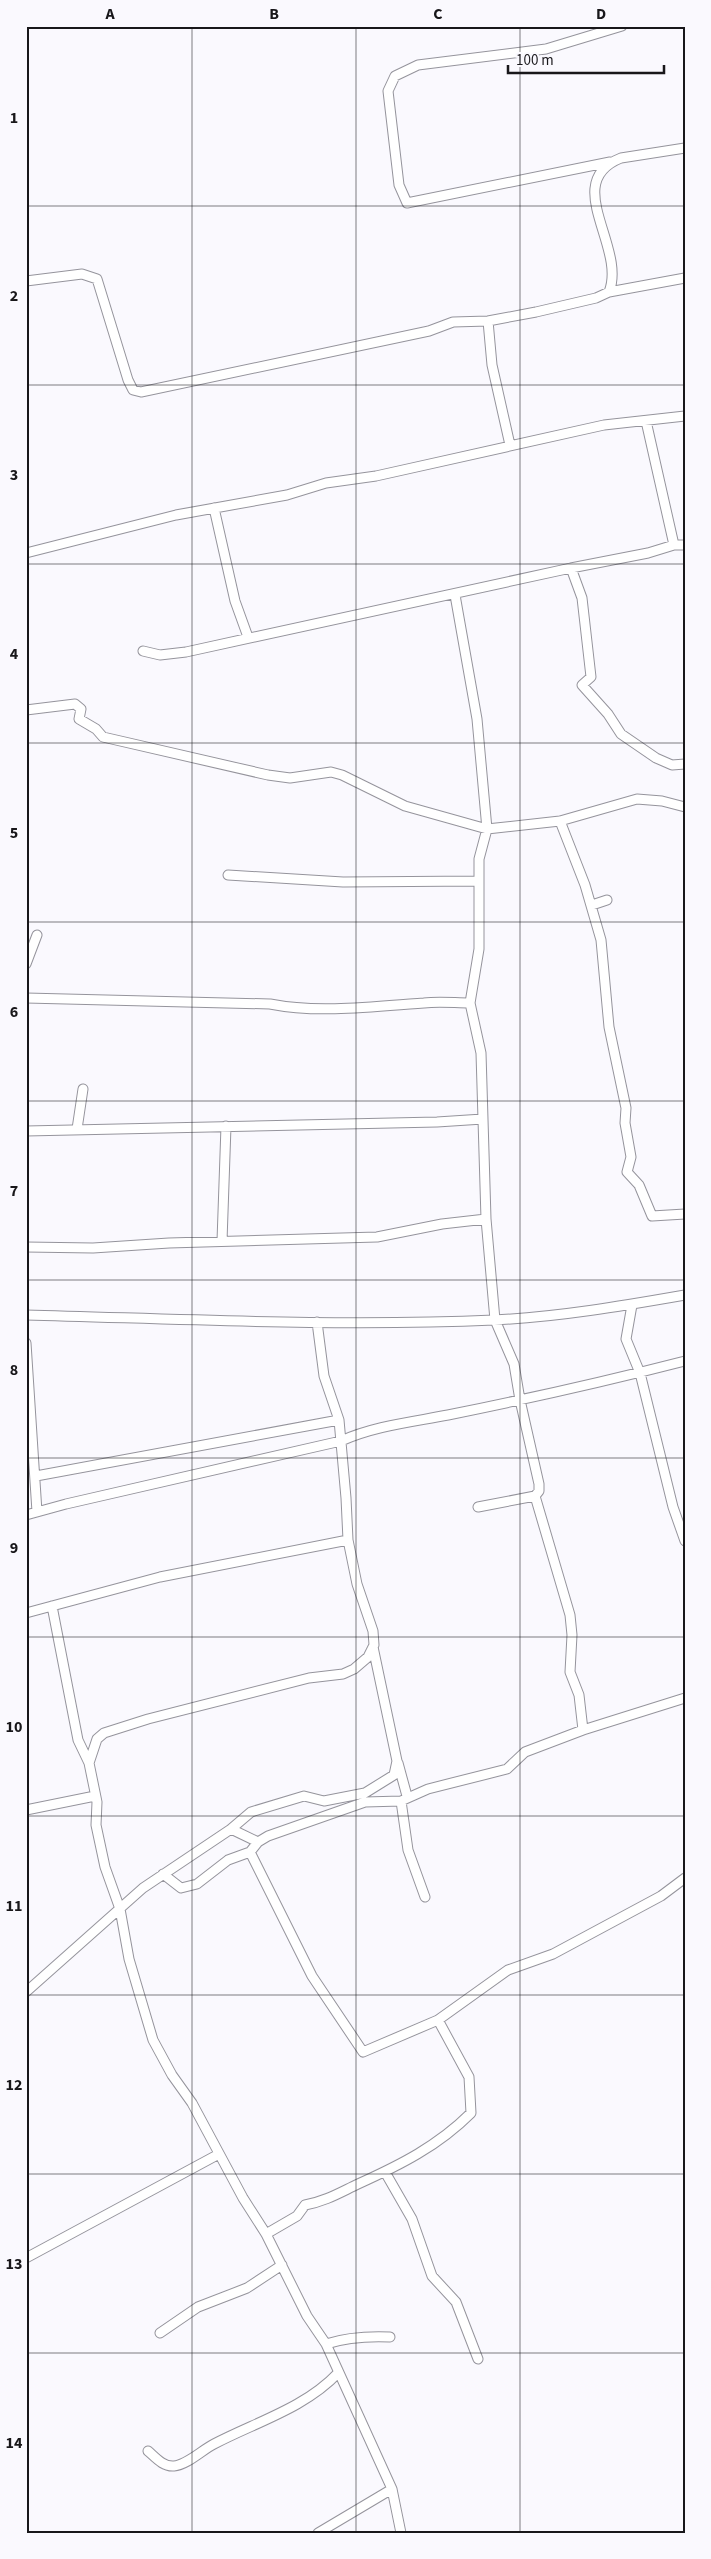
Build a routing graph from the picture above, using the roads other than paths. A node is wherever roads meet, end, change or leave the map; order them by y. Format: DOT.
graph roads {
  1 [pos="622,26"];
  2 [pos="685,148"];
  3 [pos="611,162"];
  4 [pos="685,278"];
  5 [pos="26,281"];
  6 [pos="609,292"];
  7 [pos="488,321"];
  8 [pos="685,416"];
  9 [pos="646,421"];
  10 [pos="510,445"];
  11 [pos="214,508"];
  12 [pos="674,545"];
  13 [pos="685,545"];
  14 [pos="26,553"];
  15 [pos="570,568"];
  16 [pos="455,595"];
  17 [pos="248,637"];
  18 [pos="144,651"];
  19 [pos="26,710"];
  20 [pos="685,764"];
  21 [pos="685,807"];
  22 [pos="560,821"];
  23 [pos="488,829"];
  24 [pos="228,875"];
  25 [pos="478,881"];
  26 [pos="607,900"];
  27 [pos="592,905"];
  28 [pos="37,935"];
  29 [pos="26,964"];
  30 [pos="26,998"];
  31 [pos="470,1003"];
  32 [pos="83,1089"];
  33 [pos="483,1119"];
  34 [pos="226,1126"];
  35 [pos="77,1129"];
  36 [pos="26,1131"];
  37 [pos="685,1214"];
  38 [pos="486,1219"];
  39 [pos="222,1241"];
  40 [pos="26,1247"];
  41 [pos="685,1295"];
  42 [pos="632,1304"];
  43 [pos="26,1315"];
  44 [pos="495,1320"];
  45 [pos="317,1322"];
  46 [pos="26,1343"];
  47 [pos="685,1361"];
  48 [pos="640,1373"];
  49 [pos="520,1400"];
  50 [pos="339,1420"];
  51 [pos="341,1441"];
  52 [pos="29,1457"];
  53 [pos="36,1476"];
  54 [pos="535,1496"];
  55 [pos="478,1508"];
  56 [pos="37,1512"];
  57 [pos="26,1515"];
  58 [pos="348,1540"];
  59 [pos="685,1541"];
  60 [pos="52,1606"];
  61 [pos="26,1613"];
  62 [pos="373,1647"];
  63 [pos="685,1698"];
  64 [pos="583,1730"];
  65 [pos="398,1761"];
  66 [pos="89,1763"];
  67 [pos="95,1796"];
  68 [pos="404,1799"];
  69 [pos="26,1810"];
  70 [pos="231,1829"];
  71 [pos="258,1842"];
  72 [pos="250,1852"];
  73 [pos="163,1874"];
  74 [pos="685,1878"];
  75 [pos="425,1897"];
  76 [pos="120,1909"];
  77 [pos="26,1992"];
  78 [pos="438,2020"];
  79 [pos="219,2154"];
  80 [pos="385,2172"];
  81 [pos="266,2234"];
  82 [pos="26,2258"];
  83 [pos="282,2265"];
  84 [pos="160,2333"];
  85 [pos="390,2337"];
  86 [pos="326,2344"];
  87 [pos="478,2360"];
  88 [pos="338,2373"];
  89 [pos="148,2451"];
  90 [pos="392,2489"];
  91 [pos="318,2533"];
  92 [pos="401,2533"];
  1 -- 3 [label="street"];
  2 -- 3 [label="street"];
  3 -- 6 [label="street"];
  4 -- 6 [label="street"];
  5 -- 7 [label="street"];
  6 -- 7 [label="street"];
  7 -- 10 [label="street"];
  8 -- 9 [label="street"];
  9 -- 10 [label="street"];
  9 -- 12 [label="street"];
  10 -- 11 [label="street"];
  11 -- 14 [label="street"];
  11 -- 17 [label="street"];
  12 -- 13 [label="street"];
  12 -- 15 [label="street"];
  15 -- 16 [label="street"];
  15 -- 20 [label="street"];
  16 -- 17 [label="street"];
  16 -- 23 [label="street"];
  17 -- 18 [label="street"];
  19 -- 23 [label="street"];
  21 -- 22 [label="street"];
  22 -- 23 [label="street"];
  22 -- 27 [label="street"];
  23 -- 25 [label="street"];
  24 -- 25 [label="street"];
  25 -- 31 [label="street"];
  26 -- 27 [label="street"];
  27 -- 37 [label="street"];
  28 -- 29 [label="street"];
  30 -- 31 [label="street"];
  31 -- 33 [label="street"];
  32 -- 35 [label="street"];
  33 -- 34 [label="street"];
  33 -- 38 [label="street"];
  34 -- 35 [label="street"];
  34 -- 39 [label="street"];
  35 -- 36 [label="street"];
  38 -- 39 [label="street"];
  38 -- 44 [label="street"];
  39 -- 40 [label="street"];
  41 -- 42 [label="street"];
  42 -- 44 [label="street"];
  42 -- 48 [label="street"];
  43 -- 45 [label="street"];
  44 -- 45 [label="street"];
  44 -- 49 [label="street"];
  45 -- 50 [label="street"];
  46 -- 52 [label="street"];
  47 -- 48 [label="street"];
  48 -- 49 [label="street"];
  48 -- 59 [label="street"];
  49 -- 51 [label="street"];
  49 -- 54 [label="street"];
  50 -- 51 [label="street"];
  50 -- 53 [label="street"];
  51 -- 56 [label="street"];
  51 -- 58 [label="street"];
  52 -- 53 [label="street"];
  53 -- 56 [label="street"];
  54 -- 55 [label="street"];
  54 -- 64 [label="street"];
  56 -- 57 [label="street"];
  58 -- 60 [label="street"];
  58 -- 62 [label="street"];
  60 -- 61 [label="street"];
  60 -- 66 [label="street"];
  62 -- 65 [label="street"];
  62 -- 66 [label="street"];
  63 -- 64 [label="street"];
  64 -- 68 [label="street"];
  65 -- 68 [label="street"];
  65 -- 70 [label="street"];
  66 -- 67 [label="street"];
  67 -- 69 [label="street"];
  67 -- 76 [label="street"];
  68 -- 71 [label="street"];
  68 -- 75 [label="street"];
  70 -- 71 [label="street"];
  70 -- 73 [label="street"];
  71 -- 72 [label="street"];
  72 -- 73 [label="street"];
  72 -- 78 [label="street"];
  73 -- 76 [label="street"];
  74 -- 78 [label="street"];
  76 -- 77 [label="street"];
  76 -- 79 [label="street"];
  78 -- 80 [label="street"];
  79 -- 81 [label="street"];
  79 -- 82 [label="street"];
  80 -- 81 [label="street"];
  80 -- 87 [label="street"];
  81 -- 83 [label="street"];
  83 -- 84 [label="street"];
  83 -- 86 [label="street"];
  85 -- 86 [label="street"];
  86 -- 88 [label="street"];
  88 -- 89 [label="street"];
  88 -- 90 [label="street"];
  90 -- 91 [label="street"];
  90 -- 92 [label="street"];
}
